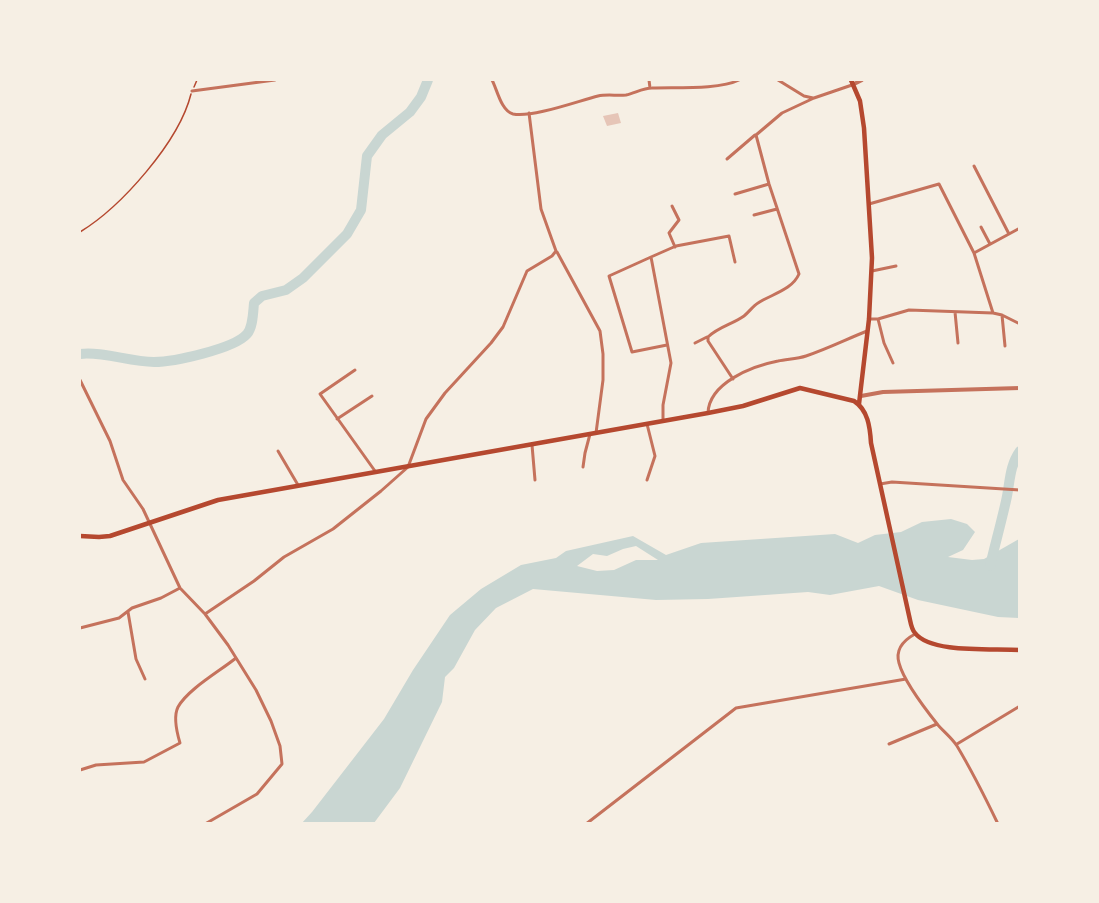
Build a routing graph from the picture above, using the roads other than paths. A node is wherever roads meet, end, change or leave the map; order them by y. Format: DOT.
graph roads {
  1 [pos="276,80"];
  2 [pos="492,80"];
  3 [pos="649,80"];
  4 [pos="739,80"];
  5 [pos="778,80"];
  6 [pos="862,80"];
  7 [pos="853,82"];
  8 [pos="650,88"];
  9 [pos="192,91"];
  10 [pos="814,98"];
  11 [pos="529,113"];
  12 [pos="756,135"];
  13 [pos="727,159"];
  14 [pos="974,166"];
  15 [pos="769,184"];
  16 [pos="735,194"];
  17 [pos="869,204"];
  18 [pos="672,206"];
  19 [pos="777,209"];
  20 [pos="754,215"];
  21 [pos="981,227"];
  22 [pos="1020,228"];
  23 [pos="1009,234"];
  24 [pos="990,244"];
  25 [pos="675,247"];
  26 [pos="556,251"];
  27 [pos="974,253"];
  28 [pos="651,257"];
  29 [pos="735,262"];
  30 [pos="896,266"];
  31 [pos="872,271"];
  32 [pos="955,312"];
  33 [pos="993,314"];
  34 [pos="1002,315"];
  35 [pos="869,319"];
  36 [pos="878,319"];
  37 [pos="1020,324"];
  38 [pos="867,331"];
  39 [pos="708,337"];
  40 [pos="695,342"];
  41 [pos="958,343"];
  42 [pos="668,345"];
  43 [pos="1005,346"];
  44 [pos="893,363"];
  45 [pos="355,370"];
  46 [pos="734,379"];
  47 [pos="80,380"];
  48 [pos="1020,388"];
  49 [pos="372,396"];
  50 [pos="861,396"];
  51 [pos="859,404"];
  52 [pos="708,413"];
  53 [pos="337,419"];
  54 [pos="663,421"];
  55 [pos="647,424"];
  56 [pos="593,434"];
  57 [pos="532,445"];
  58 [pos="278,451"];
  59 [pos="408,467"];
  60 [pos="584,467"];
  61 [pos="376,472"];
  62 [pos="535,480"];
  63 [pos="647,480"];
  64 [pos="880,484"];
  65 [pos="299,486"];
  66 [pos="1020,490"];
  67 [pos="149,521"];
  68 [pos="80,536"];
  69 [pos="180,588"];
  70 [pos="128,612"];
  71 [pos="204,614"];
  72 [pos="80,628"];
  73 [pos="915,634"];
  74 [pos="1020,650"];
  75 [pos="236,658"];
  76 [pos="144,679"];
  77 [pos="906,679"];
  78 [pos="1020,706"];
  79 [pos="937,724"];
  80 [pos="889,744"];
  81 [pos="956,745"];
  82 [pos="80,770"];
  83 [pos="205,824"];
  84 [pos="586,824"];
  85 [pos="998,824"];
  1 -- 9 [label="street"];
  2 -- 11 [label="street"];
  3 -- 8 [label="street"];
  4 -- 8 [label="street"];
  5 -- 10 [label="street"];
  6 -- 7 [label="street"];
  7 -- 10 [label="street"];
  7 -- 17 [label="main road"];
  8 -- 11 [label="street"];
  10 -- 12 [label="street"];
  11 -- 26 [label="street"];
  12 -- 13 [label="street"];
  12 -- 15 [label="street"];
  14 -- 23 [label="street"];
  15 -- 16 [label="street"];
  15 -- 19 [label="street"];
  17 -- 27 [label="street"];
  17 -- 31 [label="main road"];
  18 -- 25 [label="street"];
  19 -- 20 [label="street"];
  19 -- 39 [label="street"];
  21 -- 24 [label="street"];
  22 -- 23 [label="street"];
  23 -- 24 [label="street"];
  24 -- 27 [label="street"];
  25 -- 28 [label="street"];
  25 -- 29 [label="street"];
  26 -- 56 [label="street"];
  26 -- 59 [label="street"];
  27 -- 33 [label="street"];
  28 -- 42 [label="street"];
  28 -- 42 [label="street"];
  30 -- 31 [label="street"];
  31 -- 35 [label="main road"];
  32 -- 33 [label="street"];
  32 -- 36 [label="street"];
  32 -- 41 [label="street"];
  33 -- 34 [label="street"];
  34 -- 37 [label="street"];
  34 -- 43 [label="street"];
  35 -- 36 [label="street"];
  35 -- 38 [label="main road"];
  36 -- 44 [label="street"];
  38 -- 46 [label="street"];
  38 -- 50 [label="main road"];
  39 -- 40 [label="street"];
  39 -- 46 [label="street"];
  42 -- 54 [label="street"];
  45 -- 53 [label="street"];
  46 -- 52 [label="street"];
  47 -- 67 [label="street"];
  48 -- 50 [label="street"];
  49 -- 53 [label="street"];
  50 -- 51 [label="main road"];
  51 -- 52 [label="main road"];
  51 -- 64 [label="main road"];
  52 -- 54 [label="main road"];
  53 -- 61 [label="street"];
  54 -- 55 [label="main road"];
  55 -- 56 [label="main road"];
  55 -- 63 [label="street"];
  56 -- 57 [label="main road"];
  56 -- 60 [label="street"];
  57 -- 59 [label="main road"];
  57 -- 62 [label="street"];
  58 -- 65 [label="street"];
  59 -- 61 [label="main road"];
  59 -- 71 [label="street"];
  61 -- 65 [label="main road"];
  64 -- 66 [label="street"];
  64 -- 73 [label="main road"];
  65 -- 67 [label="main road"];
  67 -- 68 [label="main road"];
  67 -- 69 [label="street"];
  69 -- 70 [label="street"];
  69 -- 71 [label="street"];
  70 -- 72 [label="street"];
  70 -- 76 [label="street"];
  71 -- 75 [label="street"];
  73 -- 74 [label="main road"];
  73 -- 77 [label="street"];
  75 -- 82 [label="street"];
  75 -- 83 [label="street"];
  77 -- 79 [label="street"];
  77 -- 84 [label="street"];
  78 -- 81 [label="street"];
  79 -- 80 [label="street"];
  79 -- 81 [label="street"];
  81 -- 85 [label="street"];
}
